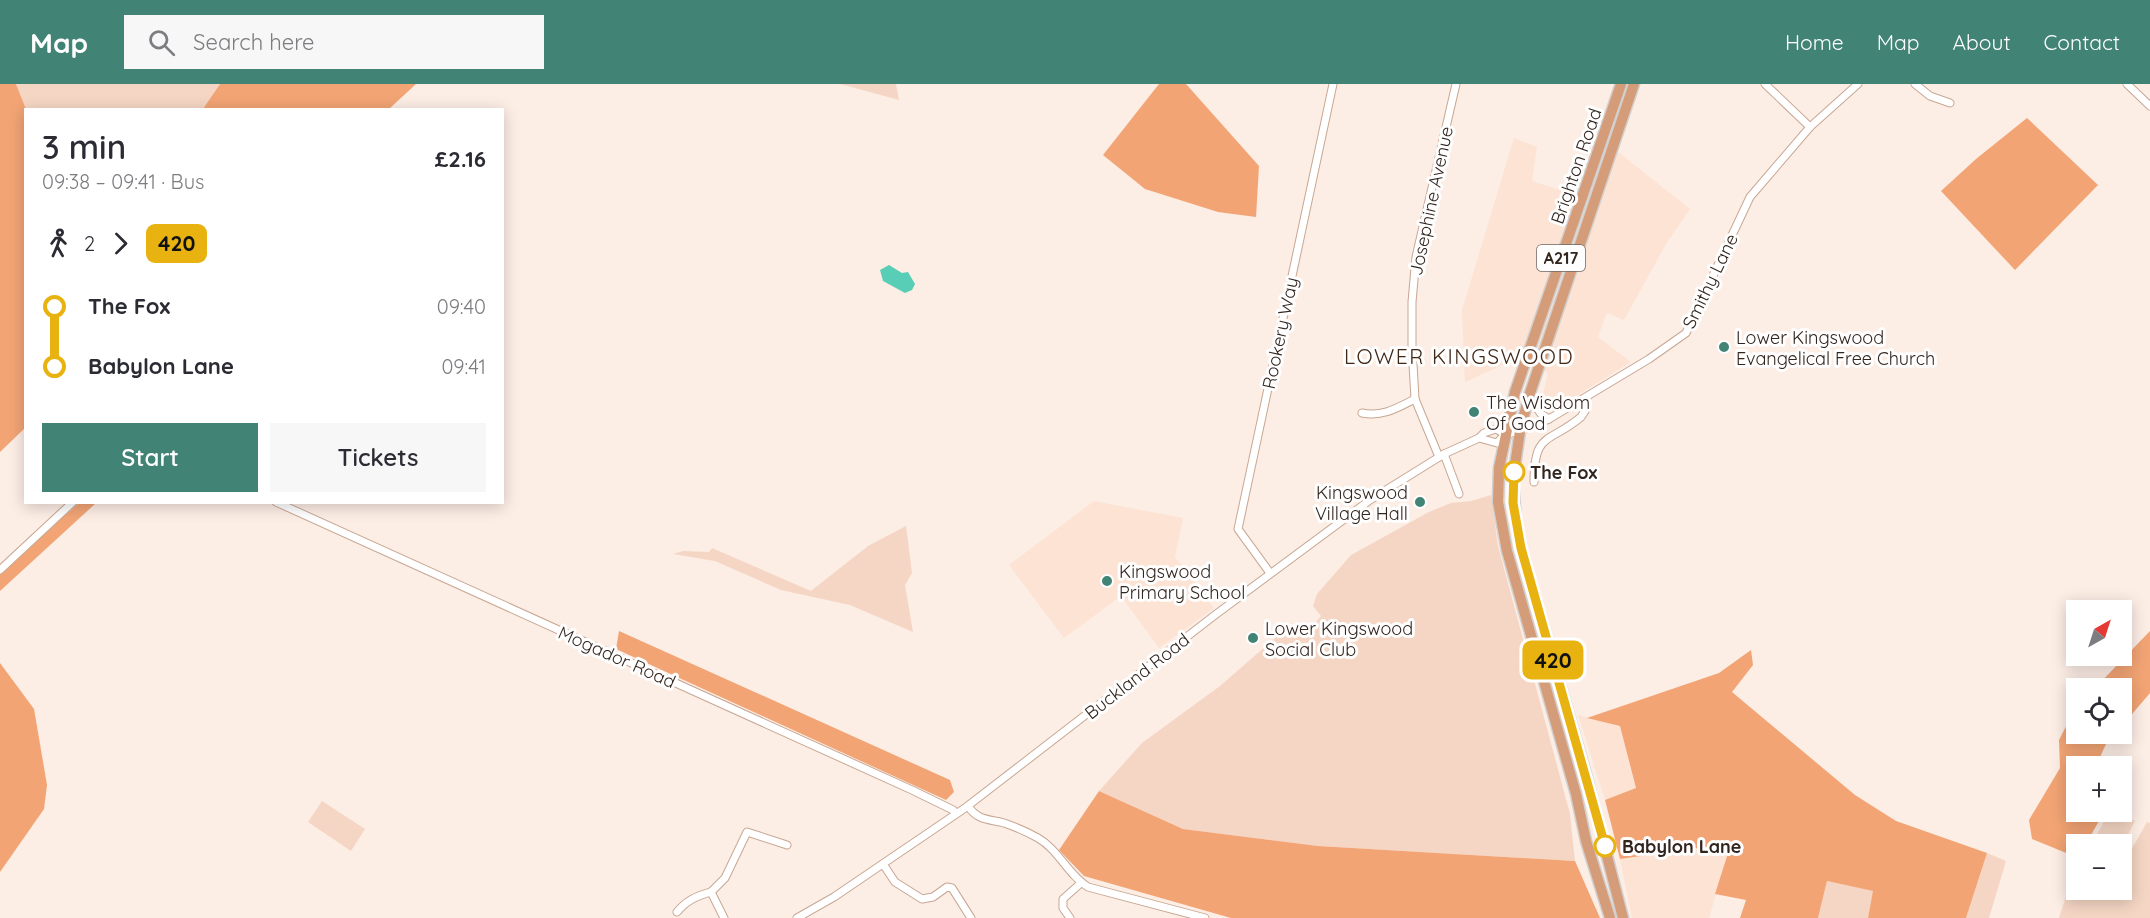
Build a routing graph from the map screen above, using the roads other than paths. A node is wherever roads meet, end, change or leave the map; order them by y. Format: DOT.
graph roads {
  1 [pos="1333,84"];
  2 [pos="1456,84"];
  3 [pos="1622,84"];
  4 [pos="1634,84"];
  5 [pos="1765,84"];
  6 [pos="1858,84"];
  7 [pos="1916,84"];
  8 [pos="2127,84"];
  9 [pos="1950,103"];
  10 [pos="2150,106"];
  11 [pos="1810,127"];
  12 [pos="1529,396"];
  13 [pos="1587,397"];
  14 [pos="1415,399"];
  15 [pos="1362,413"];
  16 [pos="1549,419"];
  17 [pos="1520,431"];
  18 [pos="1505,434"];
  19 [pos="1479,438"];
  20 [pos="1442,455"];
  21 [pos="1534,482"];
  22 [pos="1459,494"];
  23 [pos="71,504"];
  24 [pos="280,504"];
  25 [pos="0,570"];
  26 [pos="1270,573"];
  27 [pos="968,806"];
  28 [pos="956,813"];
  29 [pos="787,845"];
  30 [pos="883,864"];
  31 [pos="1081,883"];
  32 [pos="711,892"];
  33 [pos="677,912"];
  34 [pos="724,918"];
  35 [pos="797,918"];
  36 [pos="971,918"];
  37 [pos="1070,918"];
  38 [pos="1205,918"];
  39 [pos="1610,918"];
  40 [pos="1623,918"];
  1 -- 26 [label="street, Rookery Way"];
  2 -- 14 [label="street, Josephine Avenue"];
  3 -- 18 [label="highway, Brighton Road / A217"];
  4 -- 12 [label="highway, Brighton Road / A217"];
  5 -- 11 [label="street"];
  6 -- 11 [label="street, Smithy Lane"];
  7 -- 9 [label="street"];
  8 -- 10 [label="street"];
  11 -- 13 [label="street, Smithy Lane"];
  12 -- 16 [label="street"];
  12 -- 17 [label="highway, Brighton Road / A217"];
  13 -- 16 [label="street, Smithy Lane"];
  13 -- 21 [label="street"];
  14 -- 15 [label="street"];
  14 -- 20 [label="street, Josephine Avenue"];
  16 -- 17 [label="street, Smithy Lane"];
  17 -- 18 [label="street, Smithy Lane"];
  17 -- 40 [label="highway, Brighton Road / A217"];
  18 -- 19 [label="street, Buckland Road"];
  18 -- 19 [label="street, Buckland Road"];
  18 -- 39 [label="highway, Brighton Road / A217"];
  19 -- 20 [label="street, Buckland Road"];
  20 -- 22 [label="street, Josephine Avenue"];
  20 -- 26 [label="street, Buckland Road"];
  23 -- 25 [label="street"];
  24 -- 28 [label="street, Mogador Road"];
  26 -- 27 [label="street, Buckland Road"];
  27 -- 28 [label="street, Buckland Road"];
  27 -- 31 [label="street"];
  28 -- 30 [label="street, Buckland Road"];
  29 -- 32 [label="street"];
  30 -- 35 [label="street, Buckland Road"];
  30 -- 36 [label="street"];
  31 -- 37 [label="street"];
  31 -- 38 [label="street"];
  32 -- 33 [label="street"];
  32 -- 34 [label="street"];
}
